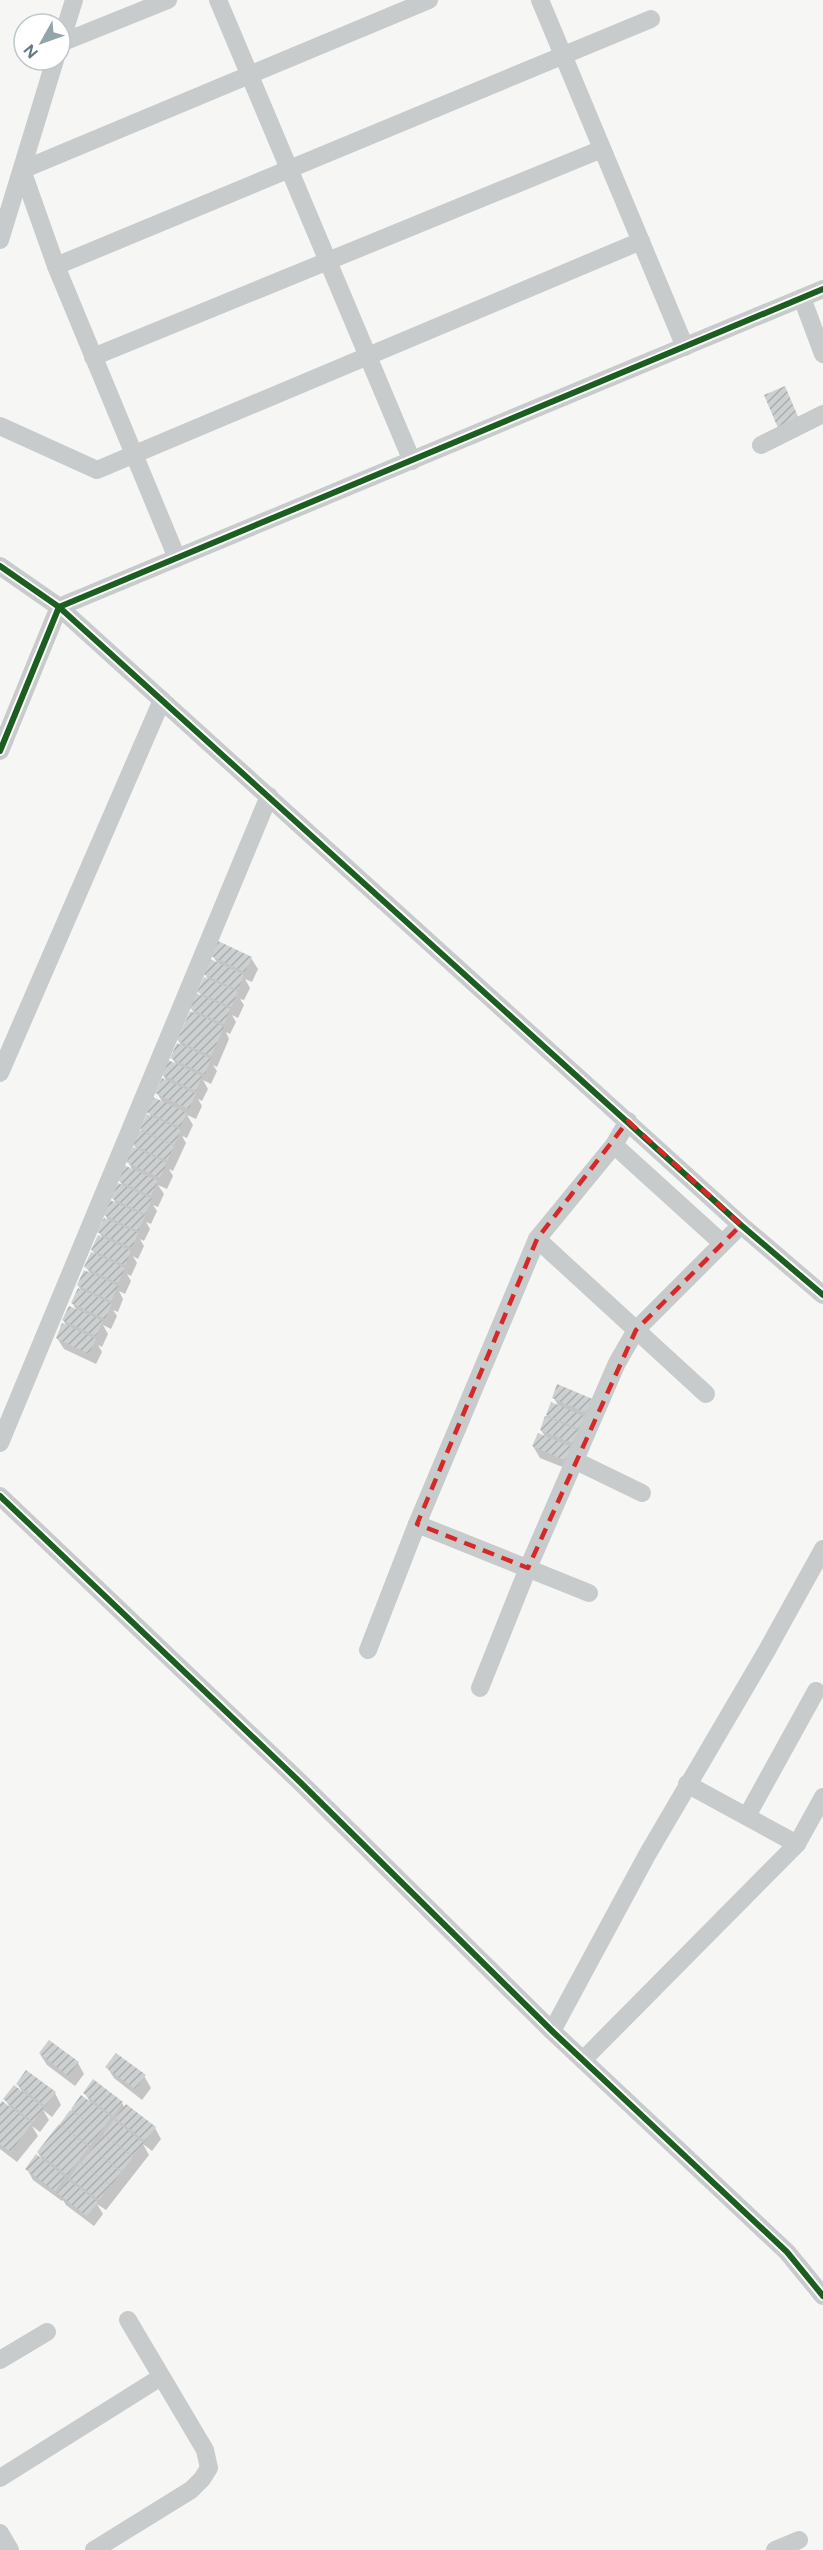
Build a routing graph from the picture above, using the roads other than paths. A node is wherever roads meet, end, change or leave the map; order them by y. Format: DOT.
graph roads {
  1 [pos="168,0"];
  2 [pos="218,0"];
  3 [pos="429,0"];
  4 [pos="540,0"];
  5 [pos="651,20"];
  6 [pos="72,39"];
  7 [pos="564,56"];
  8 [pos="51,72"];
  9 [pos="250,75"];
  10 [pos="602,149"];
  11 [pos="22,170"];
  12 [pos="289,170"];
  13 [pos="0,240"];
  14 [pos="641,241"];
  15 [pos="328,261"];
  16 [pos="56,266"];
  17 [pos="823,289"];
  18 [pos="802,298"];
  19 [pos="685,347"];
  20 [pos="823,354"];
  21 [pos="93,357"];
  22 [pos="368,357"];
  23 [pos="823,414"];
  24 [pos="0,426"];
  25 [pos="761,445"];
  26 [pos="134,455"];
  27 [pos="412,461"];
  28 [pos="177,558"];
  29 [pos="2,574"];
  30 [pos="59,607"];
  31 [pos="162,700"];
  32 [pos="0,751"];
  33 [pos="269,796"];
  34 [pos="0,1073"];
  35 [pos="628,1121"];
  36 [pos="614,1145"];
  37 [pos="741,1225"];
  38 [pos="537,1239"];
  39 [pos="722,1243"];
  40 [pos="823,1295"];
  41 [pos="636,1330"];
  42 [pos="706,1394"];
  43 [pos="0,1443"];
  44 [pos="576,1461"];
  45 [pos="642,1493"];
  46 [pos="0,1496"];
  47 [pos="417,1524"];
  48 [pos="823,1549"];
  49 [pos="528,1568"];
  50 [pos="589,1593"];
  51 [pos="368,1650"];
  52 [pos="480,1688"];
  53 [pos="816,1691"];
  54 [pos="687,1784"];
  55 [pos="823,1797"];
  56 [pos="747,1816"];
  57 [pos="797,1844"];
  58 [pos="552,2031"];
  59 [pos="583,2060"];
  60 [pos="823,2296"];
  61 [pos="128,2320"];
  62 [pos="47,2332"];
  63 [pos="0,2360"];
  64 [pos="161,2377"];
  65 [pos="0,2478"];
  66 [pos="0,2533"];
  67 [pos="799,2540"];
  68 [pos="10,2550"];
  69 [pos="94,2550"];
  70 [pos="775,2550"];
  1 -- 6 [label="street"];
  2 -- 9 [label="street"];
  3 -- 9 [label="street"];
  4 -- 7 [label="street"];
  5 -- 7 [label="street"];
  7 -- 10 [label="street"];
  7 -- 12 [label="street"];
  8 -- 11 [label="street"];
  9 -- 11 [label="street"];
  9 -- 12 [label="street"];
  10 -- 14 [label="street"];
  10 -- 15 [label="street"];
  11 -- 13 [label="street"];
  11 -- 16 [label="street"];
  12 -- 15 [label="street"];
  12 -- 16 [label="street"];
  14 -- 19 [label="street"];
  14 -- 22 [label="street"];
  15 -- 21 [label="street"];
  15 -- 22 [label="street"];
  16 -- 21 [label="street"];
  17 -- 18 [label="street"];
  18 -- 19 [label="street"];
  18 -- 20 [label="street"];
  19 -- 27 [label="street"];
  21 -- 26 [label="street"];
  22 -- 26 [label="street"];
  22 -- 27 [label="street"];
  23 -- 25 [label="street"];
  24 -- 26 [label="street"];
  26 -- 28 [label="street"];
  27 -- 28 [label="street"];
  28 -- 30 [label="street"];
  29 -- 30 [label="street"];
  30 -- 31 [label="street"];
  30 -- 32 [label="street"];
  31 -- 33 [label="street"];
  31 -- 34 [label="street"];
  33 -- 35 [label="street"];
  33 -- 43 [label="street"];
  35 -- 36 [label="street"];
  35 -- 37 [label="street"];
  36 -- 38 [label="street"];
  36 -- 39 [label="street"];
  37 -- 39 [label="street"];
  37 -- 40 [label="street"];
  38 -- 41 [label="street"];
  38 -- 47 [label="street"];
  39 -- 41 [label="street"];
  41 -- 42 [label="street"];
  41 -- 44 [label="street"];
  44 -- 45 [label="street"];
  44 -- 49 [label="street"];
  46 -- 58 [label="street"];
  47 -- 49 [label="street"];
  47 -- 51 [label="street"];
  48 -- 54 [label="street"];
  49 -- 50 [label="street"];
  49 -- 52 [label="street"];
  53 -- 56 [label="street"];
  54 -- 56 [label="street"];
  54 -- 58 [label="street"];
  55 -- 57 [label="street"];
  56 -- 57 [label="street"];
  57 -- 59 [label="street"];
  58 -- 59 [label="street"];
  59 -- 60 [label="street"];
  61 -- 64 [label="street"];
  62 -- 63 [label="street"];
  64 -- 65 [label="street"];
  64 -- 69 [label="street"];
  66 -- 68 [label="street"];
  67 -- 70 [label="street"];
}
